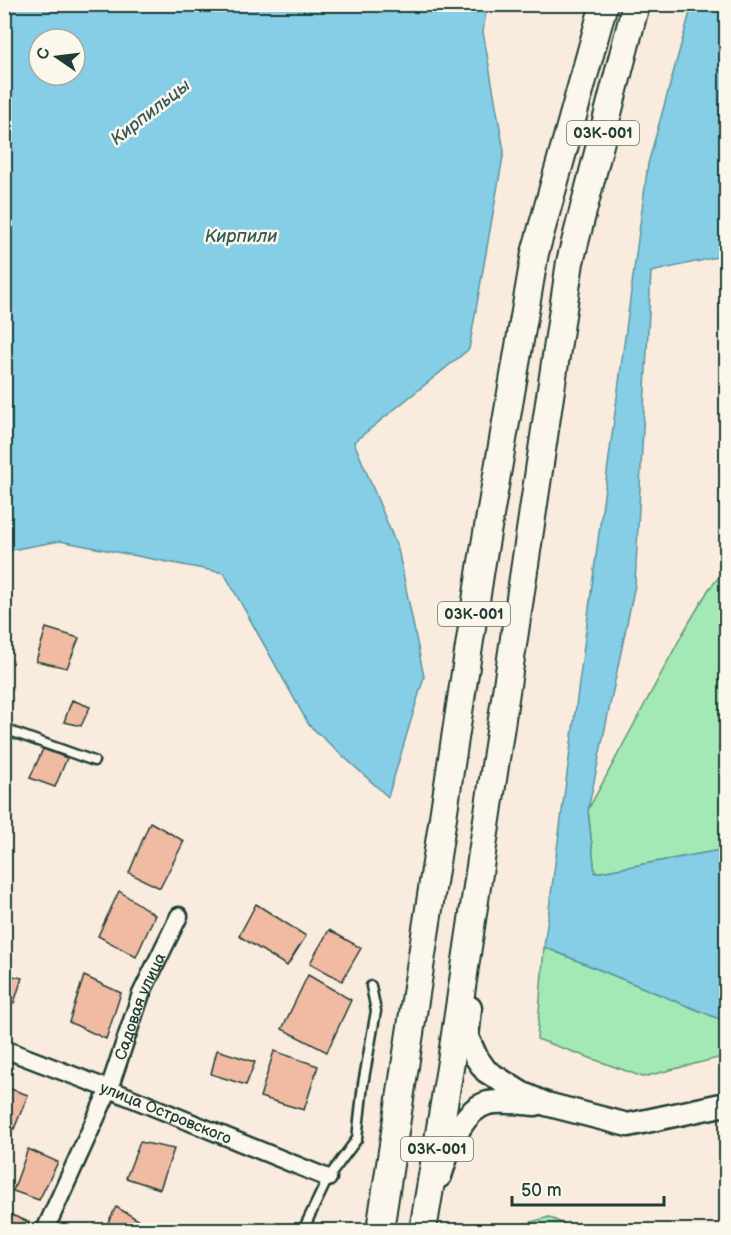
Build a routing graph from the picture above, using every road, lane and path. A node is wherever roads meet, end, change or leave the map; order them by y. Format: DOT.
graph roads {
  1 [pos="604,4"];
  2 [pos="636,4"];
  3 [pos="4,729"];
  4 [pos="94,761"];
  5 [pos="476,893"];
  6 [pos="179,916"];
  7 [pos="371,986"];
  8 [pos="4,1049"];
  9 [pos="109,1089"];
  10 [pos="546,1104"];
  11 [pos="726,1104"];
  12 [pos="328,1178"];
  13 [pos="45,1230"];
  14 [pos="303,1230"];
  15 [pos="380,1230"];
  16 [pos="423,1230"];
  1 -- 15 [label="main road, 03К-001"];
  2 -- 5 [label="main road, 03К-001"];
  3 -- 4 [label="lane"];
  5 -- 10 [label="main road"];
  5 -- 16 [label="main road, 03К-001"];
  6 -- 9 [label="street, Садовая улица"];
  7 -- 12 [label="lane"];
  8 -- 9 [label="street, улица Островского"];
  9 -- 12 [label="street, улица Островского"];
  9 -- 13 [label="street, Садовая улица"];
  10 -- 11 [label="main road"];
  10 -- 16 [label="main road"];
  12 -- 14 [label="lane"];
}
